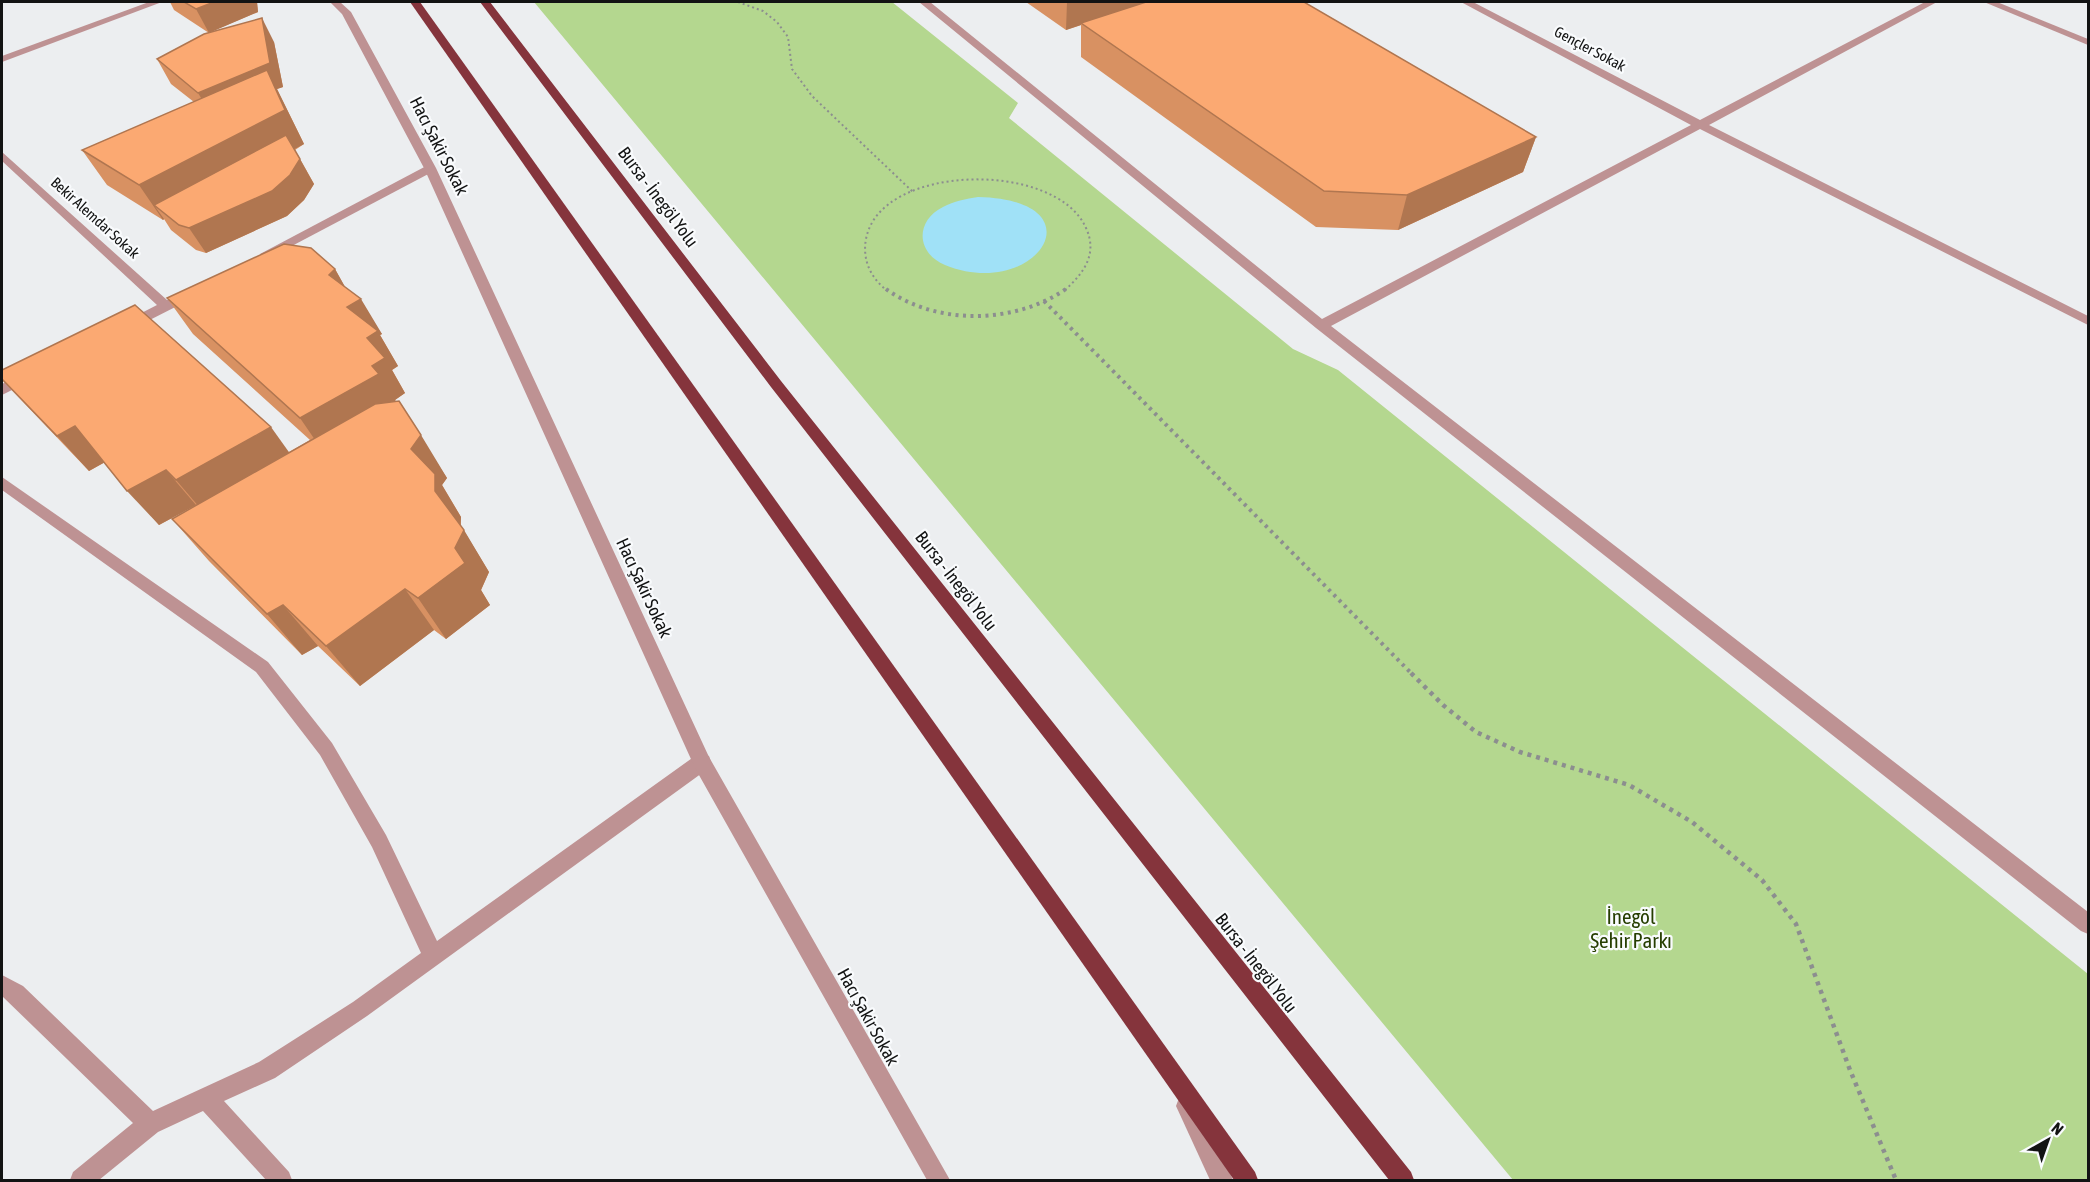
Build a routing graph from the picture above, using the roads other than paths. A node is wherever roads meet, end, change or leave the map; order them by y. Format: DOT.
graph roads {
  1 [pos="157,2"];
  2 [pos="335,2"];
  3 [pos="415,2"];
  4 [pos="485,2"];
  5 [pos="924,2"];
  6 [pos="1466,2"];
  7 [pos="1932,2"];
  8 [pos="1989,2"];
  9 [pos="2088,42"];
  10 [pos="2,59"];
  11 [pos="1699,124"];
  12 [pos="2,155"];
  13 [pos="430,168"];
  14 [pos="253,261"];
  15 [pos="200,289"];
  16 [pos="166,306"];
  17 [pos="2088,321"];
  18 [pos="1322,325"];
  19 [pos="115,332"];
  20 [pos="43,369"];
  21 [pos="2,390"];
  22 [pos="2,483"];
  23 [pos="702,762"];
  24 [pos="2088,924"];
  25 [pos="434,956"];
  26 [pos="2,985"];
  27 [pos="1173,1076"];
  28 [pos="206,1098"];
  29 [pos="150,1124"];
  30 [pos="81,1180"];
  31 [pos="281,1180"];
  32 [pos="939,1180"];
  33 [pos="1222,1180"];
  34 [pos="1247,1180"];
  35 [pos="1402,1180"];
  1 -- 10 [label="street"];
  2 -- 13 [label="street, Hacı Şakir Sokak"];
  3 -- 27 [label="highway"];
  4 -- 35 [label="highway, Bursa - İnegöl Yolu"];
  5 -- 18 [label="street"];
  6 -- 11 [label="street, Gençler Sokak"];
  7 -- 11 [label="street"];
  8 -- 9 [label="street"];
  11 -- 17 [label="street, Gençler Sokak"];
  11 -- 18 [label="street"];
  12 -- 16 [label="street, Bekir Alemdar Sokak"];
  13 -- 14 [label="street"];
  13 -- 23 [label="street, Hacı Şakir Sokak"];
  15 -- 16 [label="street"];
  16 -- 19 [label="street"];
  18 -- 24 [label="street"];
  20 -- 21 [label="street"];
  22 -- 25 [label="street"];
  23 -- 25 [label="street"];
  23 -- 32 [label="street, Hacı Şakir Sokak"];
  25 -- 28 [label="street"];
  26 -- 29 [label="street"];
  27 -- 33 [label="street"];
  27 -- 34 [label="highway"];
  28 -- 29 [label="street"];
  28 -- 31 [label="street"];
  29 -- 30 [label="street"];
}
